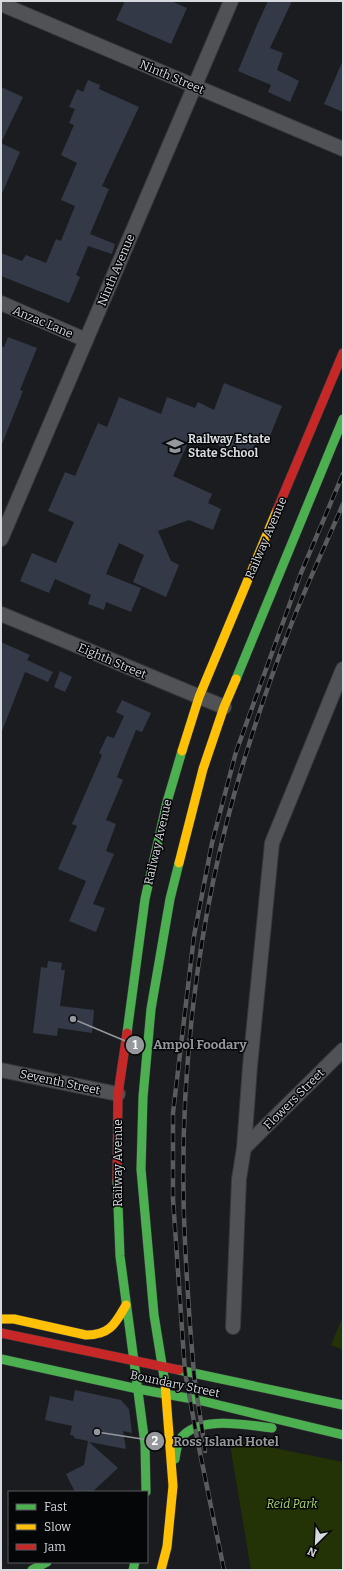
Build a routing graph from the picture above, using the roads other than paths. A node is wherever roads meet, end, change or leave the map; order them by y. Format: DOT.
graph roads {
  1 [pos="231,1"];
  2 [pos="1,4"];
  3 [pos="195,87"];
  4 [pos="343,149"];
  5 [pos="1,303"];
  6 [pos="86,340"];
  7 [pos="343,354"];
  8 [pos="343,419"];
  9 [pos="1,539"];
  10 [pos="1,614"];
  11 [pos="343,669"];
  12 [pos="199,697"];
  13 [pos="224,707"];
  14 [pos="343,1050"];
  15 [pos="1,1070"];
  16 [pos="118,1094"];
  17 [pos="244,1148"];
  18 [pos="126,1305"];
  19 [pos="1,1319"];
  20 [pos="233,1327"];
  21 [pos="1,1333"];
  22 [pos="1,1359"];
  23 [pos="134,1362"];
  24 [pos="163,1367"];
  25 [pos="138,1389"];
  26 [pos="167,1394"];
  27 [pos="343,1405"];
  28 [pos="343,1436"];
  29 [pos="173,1474"];
  30 [pos="146,1491"];
  31 [pos="44,1563"];
  32 [pos="32,1570"];
  33 [pos="161,1570"];
  1 -- 3 [label="street, Ninth Avenue"];
  2 -- 3 [label="street, Ninth Street"];
  3 -- 4 [label="street, Ninth Street"];
  3 -- 6 [label="street, Ninth Avenue"];
  5 -- 6 [label="street, Anzac Lane"];
  6 -- 9 [label="street, Ninth Avenue"];
  7 -- 12 [label="main road, Railway Avenue"];
  8 -- 13 [label="main road, Railway Avenue"];
  10 -- 12 [label="street, Eighth Street"];
  11 -- 17 [label="street"];
  12 -- 13 [label="street, Eighth Street"];
  12 -- 16 [label="main road, Railway Avenue"];
  13 -- 24 [label="main road, Railway Avenue"];
  14 -- 17 [label="street, Flowers Street"];
  15 -- 16 [label="street, Seventh Street"];
  16 -- 18 [label="main road, Railway Avenue"];
  17 -- 20 [label="street"];
  18 -- 19 [label="main road"];
  18 -- 23 [label="main road, Railway Avenue"];
  21 -- 23 [label="main road, Boundary Street"];
  22 -- 25 [label="main road, Boundary Street"];
  23 -- 24 [label="main road, Boundary Street"];
  23 -- 25 [label="main road, Railway Avenue"];
  24 -- 26 [label="main road, Railway Avenue"];
  24 -- 27 [label="main road, Boundary Street"];
  25 -- 26 [label="main road, Boundary Street"];
  25 -- 30 [label="main road, Railway Avenue"];
  26 -- 28 [label="main road, Boundary Street"];
  26 -- 29 [label="main road, Railway Avenue"];
  28 -- 29 [label="main road"];
  29 -- 33 [label="main road"];
  31 -- 32 [label="main road"];
}
